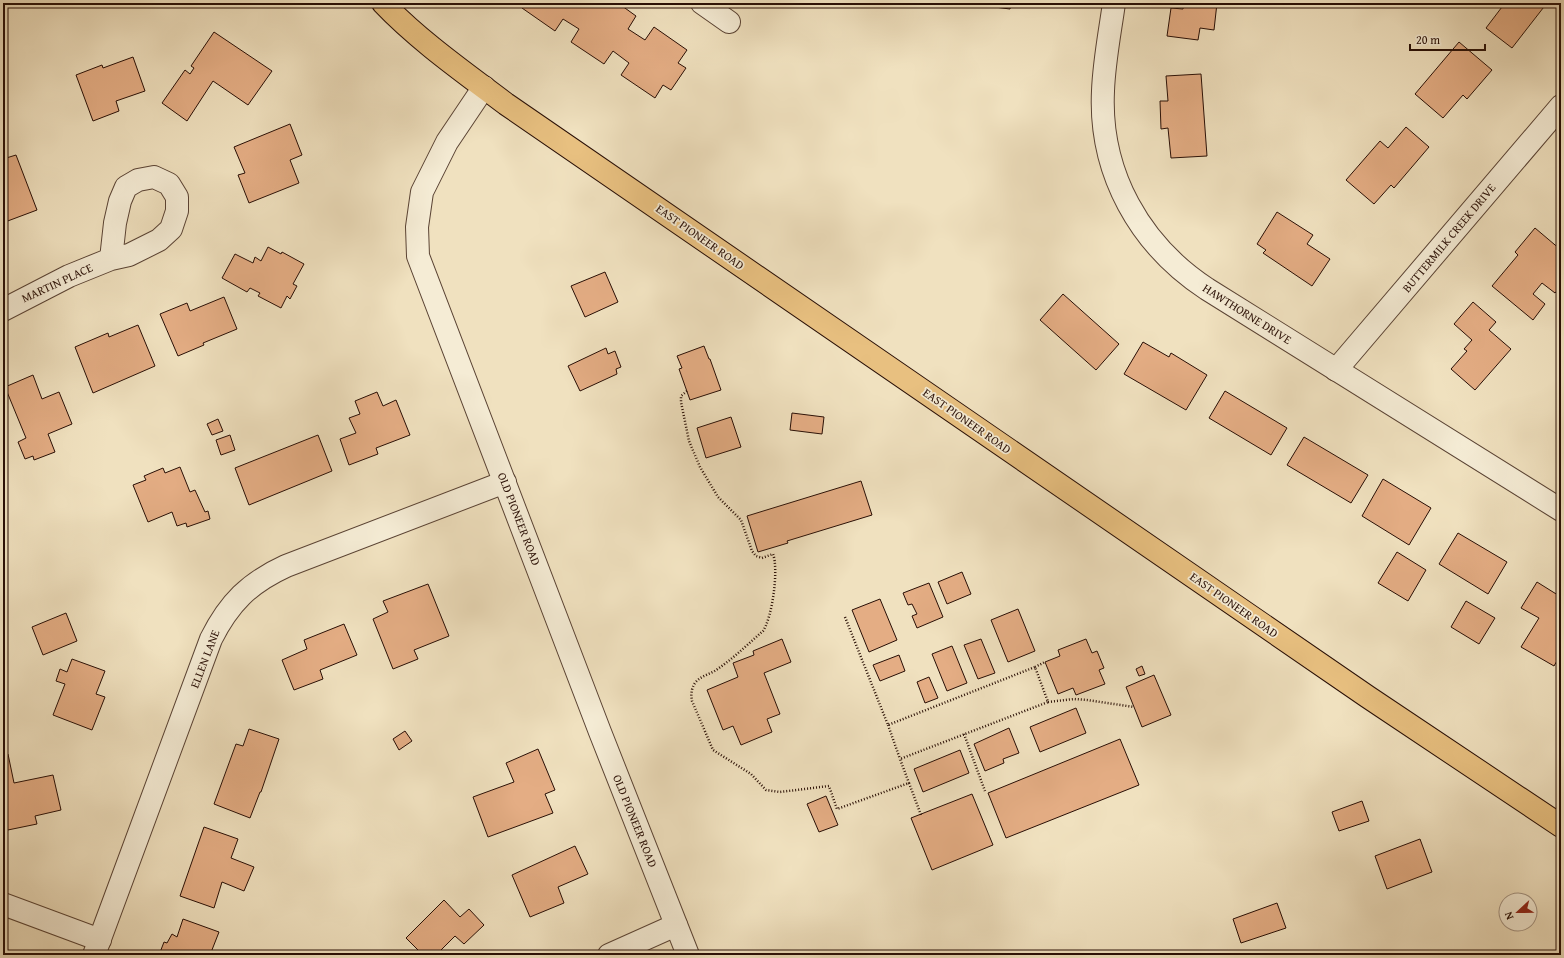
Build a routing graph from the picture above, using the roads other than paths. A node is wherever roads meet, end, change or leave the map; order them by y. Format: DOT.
graph roads {
  1 [pos="383,3"];
  2 [pos="702,3"];
  3 [pos="1114,3"];
  4 [pos="729,22"];
  5 [pos="484,87"];
  6 [pos="1561,106"];
  7 [pos="111,259"];
  8 [pos="3,310"];
  9 [pos="1336,370"];
  10 [pos="506,482"];
  11 [pos="1561,510"];
  12 [pos="1561,826"];
  13 [pos="3,904"];
  14 [pos="676,925"];
  15 [pos="97,948"];
  16 [pos="610,955"];
  17 [pos="688,955"];
  1 -- 5 [label="main road, EAST PIONEER ROAD"];
  2 -- 4 [label="street"];
  3 -- 9 [label="street, HAWTHORNE DRIVE"];
  5 -- 10 [label="street, OLD PIONEER ROAD"];
  5 -- 12 [label="main road, EAST PIONEER ROAD"];
  6 -- 9 [label="street, BUTTERMILK CREEK DRIVE"];
  7 -- 8 [label="street, MARTIN PLACE"];
  9 -- 11 [label="street, HAWTHORNE DRIVE"];
  10 -- 14 [label="street, OLD PIONEER ROAD"];
  10 -- 15 [label="street, ELLEN LANE"];
  13 -- 15 [label="street"];
  14 -- 16 [label="street"];
  14 -- 17 [label="street, OLD PIONEER ROAD"];
}
